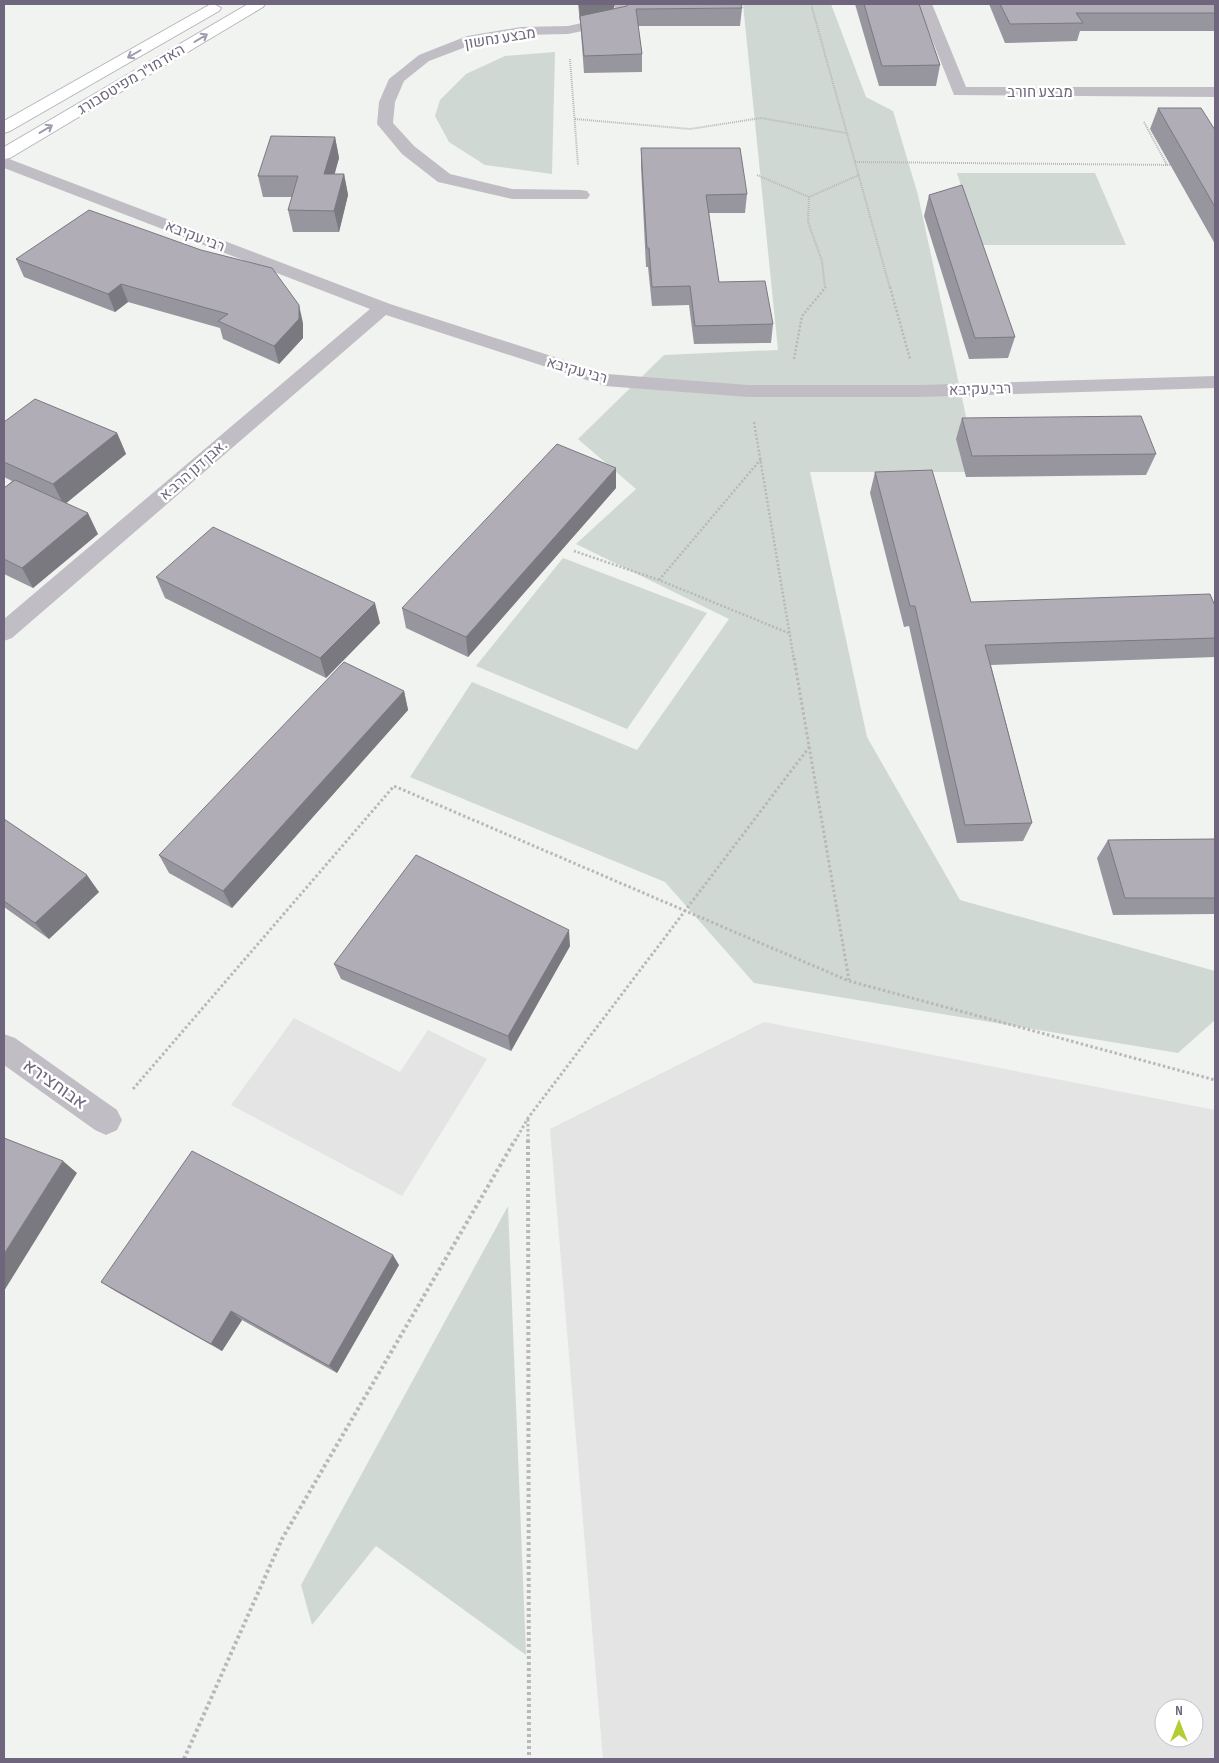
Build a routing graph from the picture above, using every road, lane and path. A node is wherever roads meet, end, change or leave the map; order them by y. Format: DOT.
graph roads {
  1 [pos="222,4"];
  2 [pos="258,4"];
  3 [pos="622,4"];
  4 [pos="811,4"];
  5 [pos="926,4"];
  6 [pos="568,30"];
  7 [pos="1128,92"];
  8 [pos="1215,92"];
  9 [pos="575,119"];
  10 [pos="4,128"];
  11 [pos="847,133"];
  12 [pos="4,154"];
  13 [pos="4,162"];
  14 [pos="855,162"];
  15 [pos="1167,165"];
  16 [pos="1176,165"];
  17 [pos="757,175"];
  18 [pos="859,175"];
  19 [pos="581,195"];
  20 [pos="809,198"];
  21 [pos="383,308"];
  22 [pos="1215,382"];
  23 [pos="788,390"];
  24 [pos="748,391"];
  25 [pos="919,391"];
  26 [pos="761,458"];
  27 [pos="574,551"];
  28 [pos="659,580"];
  29 [pos="4,632"];
  30 [pos="791,634"];
  31 [pos="810,746"];
  32 [pos="686,910"];
  33 [pos="849,981"];
  34 [pos="4,1048"];
  35 [pos="1215,1080"];
  36 [pos="528,1118"];
  37 [pos="106,1120"];
  38 [pos="184,1759"];
  39 [pos="529,1759"];
  1 -- 10 [label="street, האדמו\"ר מפיטסבורג, one-way"];
  12 -- 2 [label="street, האדמו\"ר מפיטסבורג, one-way"];
  3 -- 6 [label="street, מבצע נחשון"];
  4 -- 11 [label="path"];
  5 -- 7 [label="street, מבצע חורב"];
  6 -- 9 [label="path"];
  6 -- 19 [label="street, מבצע נחשון"];
  7 -- 8 [label="street, מבצע חורב"];
  7 -- 15 [label="path"];
  9 -- 11 [label="path"];
  9 -- 19 [label="path"];
  11 -- 14 [label="path"];
  13 -- 21 [label="street, רבי עקיבא"];
  14 -- 15 [label="path"];
  14 -- 18 [label="path"];
  15 -- 16 [label="path"];
  17 -- 20 [label="path"];
  18 -- 20 [label="path"];
  18 -- 25 [label="path"];
  20 -- 23 [label="path"];
  21 -- 24 [label="street, רבי עקיבא"];
  21 -- 29 [label="street, אבן דנן הרב א."];
  22 -- 25 [label="street, רבי עקיבא"];
  23 -- 24 [label="street, רבי עקיבא"];
  23 -- 25 [label="street, רבי עקיבא"];
  24 -- 26 [label="path"];
  26 -- 28 [label="path"];
  26 -- 30 [label="path"];
  27 -- 28 [label="path"];
  28 -- 30 [label="path"];
  30 -- 31 [label="path"];
  31 -- 32 [label="path"];
  31 -- 33 [label="path"];
  32 -- 33 [label="path"];
  32 -- 36 [label="path"];
  32 -- 37 [label="path"];
  33 -- 35 [label="path"];
  34 -- 37 [label="street, אבוחצירא"];
  36 -- 38 [label="path"];
  36 -- 39 [label="path"];
}
